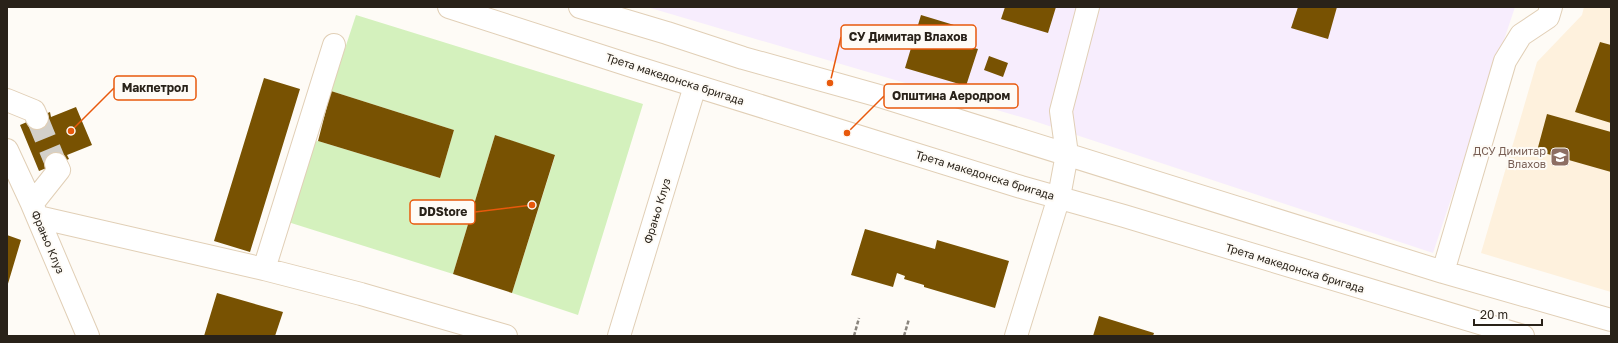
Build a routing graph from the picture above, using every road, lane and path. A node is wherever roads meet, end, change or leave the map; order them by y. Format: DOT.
graph roads {
  1 [pos="449,7"];
  2 [pos="580,7"];
  3 [pos="1088,7"];
  4 [pos="1551,7"];
  5 [pos="334,45"];
  6 [pos="696,86"];
  7 [pos="7,100"];
  8 [pos="37,118"];
  9 [pos="7,150"];
  10 [pos="1067,154"];
  11 [pos="56,164"];
  12 [pos="1059,197"];
  13 [pos="35,210"];
  14 [pos="264,269"];
  15 [pos="1443,272"];
  16 [pos="859,318"];
  17 [pos="909,319"];
  18 [pos="1611,320"];
  19 [pos="88,336"];
  20 [pos="506,336"];
  21 [pos="619,336"];
  22 [pos="854,336"];
  23 [pos="904,336"];
  24 [pos="1016,336"];
  25 [pos="1523,336"];
  1 -- 6 [label="street, Трета македонска бригада"];
  2 -- 10 [label="street"];
  3 -- 10 [label="street"];
  4 -- 15 [label="street"];
  5 -- 14 [label="street"];
  6 -- 12 [label="street, Трета македонска бригада"];
  6 -- 21 [label="street, Фрањо Клуз"];
  7 -- 8 [label="street"];
  9 -- 13 [label="street, Фрањо Клуз"];
  10 -- 12 [label="street"];
  10 -- 15 [label="street"];
  11 -- 13 [label="street"];
  12 -- 24 [label="street"];
  12 -- 25 [label="street, Трета македонска бригада"];
  13 -- 14 [label="street"];
  13 -- 19 [label="street, Фрањо Клуз"];
  14 -- 20 [label="street"];
  15 -- 18 [label="street"];
  16 -- 22 [label="path"];
  17 -- 23 [label="path"];
}
